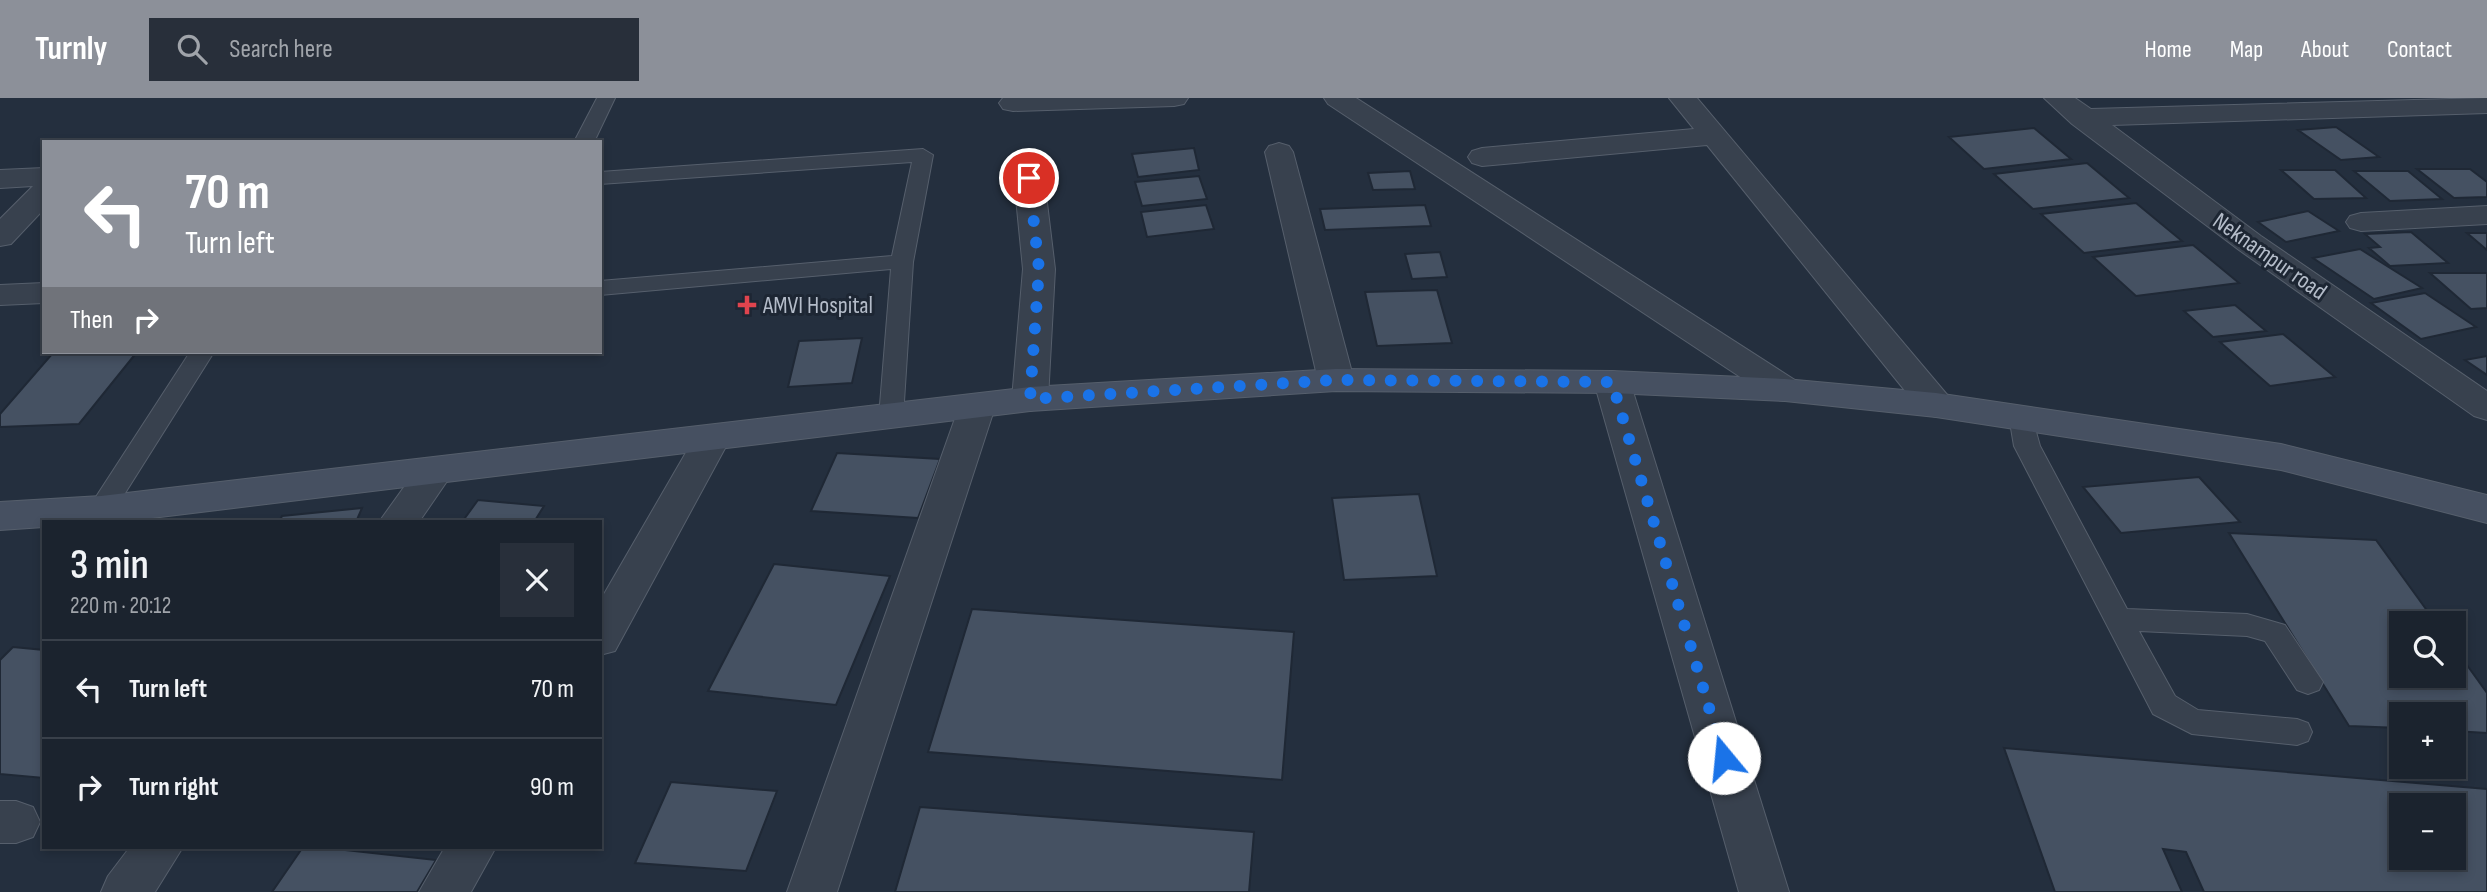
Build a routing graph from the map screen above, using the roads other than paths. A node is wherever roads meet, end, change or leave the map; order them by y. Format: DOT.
graph roads {
  1 [pos="606,98"];
  2 [pos="1174,98"];
  3 [pos="1338,98"];
  4 [pos="1683,98"];
  5 [pos="2058,98"];
  6 [pos="1013,103"];
  7 [pos="2487,104"];
  8 [pos="2082,118"];
  9 [pos="1714,136"];
  10 [pos="585,140"];
  11 [pos="1279,152"];
  12 [pos="1482,157"];
  13 [pos="42,177"];
  14 [pos="602,178"];
  15 [pos="1029,178"];
  16 [pos="0,179"];
  17 [pos="42,194"];
  18 [pos="2487,215"];
  19 [pos="2361,222"];
  20 [pos="0,237"];
  21 [pos="902,262"];
  22 [pos="602,288"];
  23 [pos="42,293"];
  24 [pos="0,295"];
  25 [pos="201,354"];
  26 [pos="1336,380"];
  27 [pos="1612,382"];
  28 [pos="1785,390"];
  29 [pos="1030,399"];
  30 [pos="1936,405"];
  31 [pos="977,407"];
  32 [pos="2487,408"];
  33 [pos="2021,416"];
  34 [pos="891,417"];
  35 [pos="712,439"];
  36 [pos="435,471"];
  37 [pos="2487,509"];
  38 [pos="101,510"];
  39 [pos="0,516"];
  40 [pos="399,520"];
  41 [pos="2118,619"];
  42 [pos="602,635"];
  43 [pos="2308,682"];
  44 [pos="2297,732"];
  45 [pos="158,849"];
  46 [pos="471,849"];
  47 [pos="126,892"];
  48 [pos="444,892"];
  49 [pos="812,892"];
  50 [pos="1764,892"];
  1 -- 10 [label="lane"];
  2 -- 6 [label="street"];
  3 -- 28 [label="street"];
  4 -- 9 [label="street"];
  5 -- 8 [label="street, Neknampur road"];
  7 -- 8 [label="street"];
  8 -- 32 [label="street, Neknampur road"];
  9 -- 12 [label="street"];
  9 -- 30 [label="street"];
  11 -- 26 [label="street"];
  13 -- 16 [label="street"];
  14 -- 21 [label="lane"];
  15 -- 29 [label="street"];
  17 -- 20 [label="street"];
  18 -- 19 [label="street"];
  21 -- 22 [label="lane"];
  21 -- 34 [label="lane"];
  23 -- 24 [label="street"];
  25 -- 38 [label="lane"];
  26 -- 27 [label="street"];
  26 -- 29 [label="street"];
  27 -- 28 [label="street"];
  27 -- 50 [label="street"];
  28 -- 30 [label="street"];
  29 -- 31 [label="street"];
  30 -- 33 [label="street"];
  31 -- 34 [label="street"];
  31 -- 49 [label="street"];
  33 -- 37 [label="street"];
  33 -- 41 [label="lane"];
  34 -- 35 [label="street"];
  35 -- 36 [label="street"];
  35 -- 42 [label="street"];
  36 -- 38 [label="street"];
  36 -- 40 [label="street"];
  38 -- 39 [label="street"];
  41 -- 43 [label="lane"];
  41 -- 44 [label="lane"];
  45 -- 47 [label="street"];
  46 -- 48 [label="street"];
}
